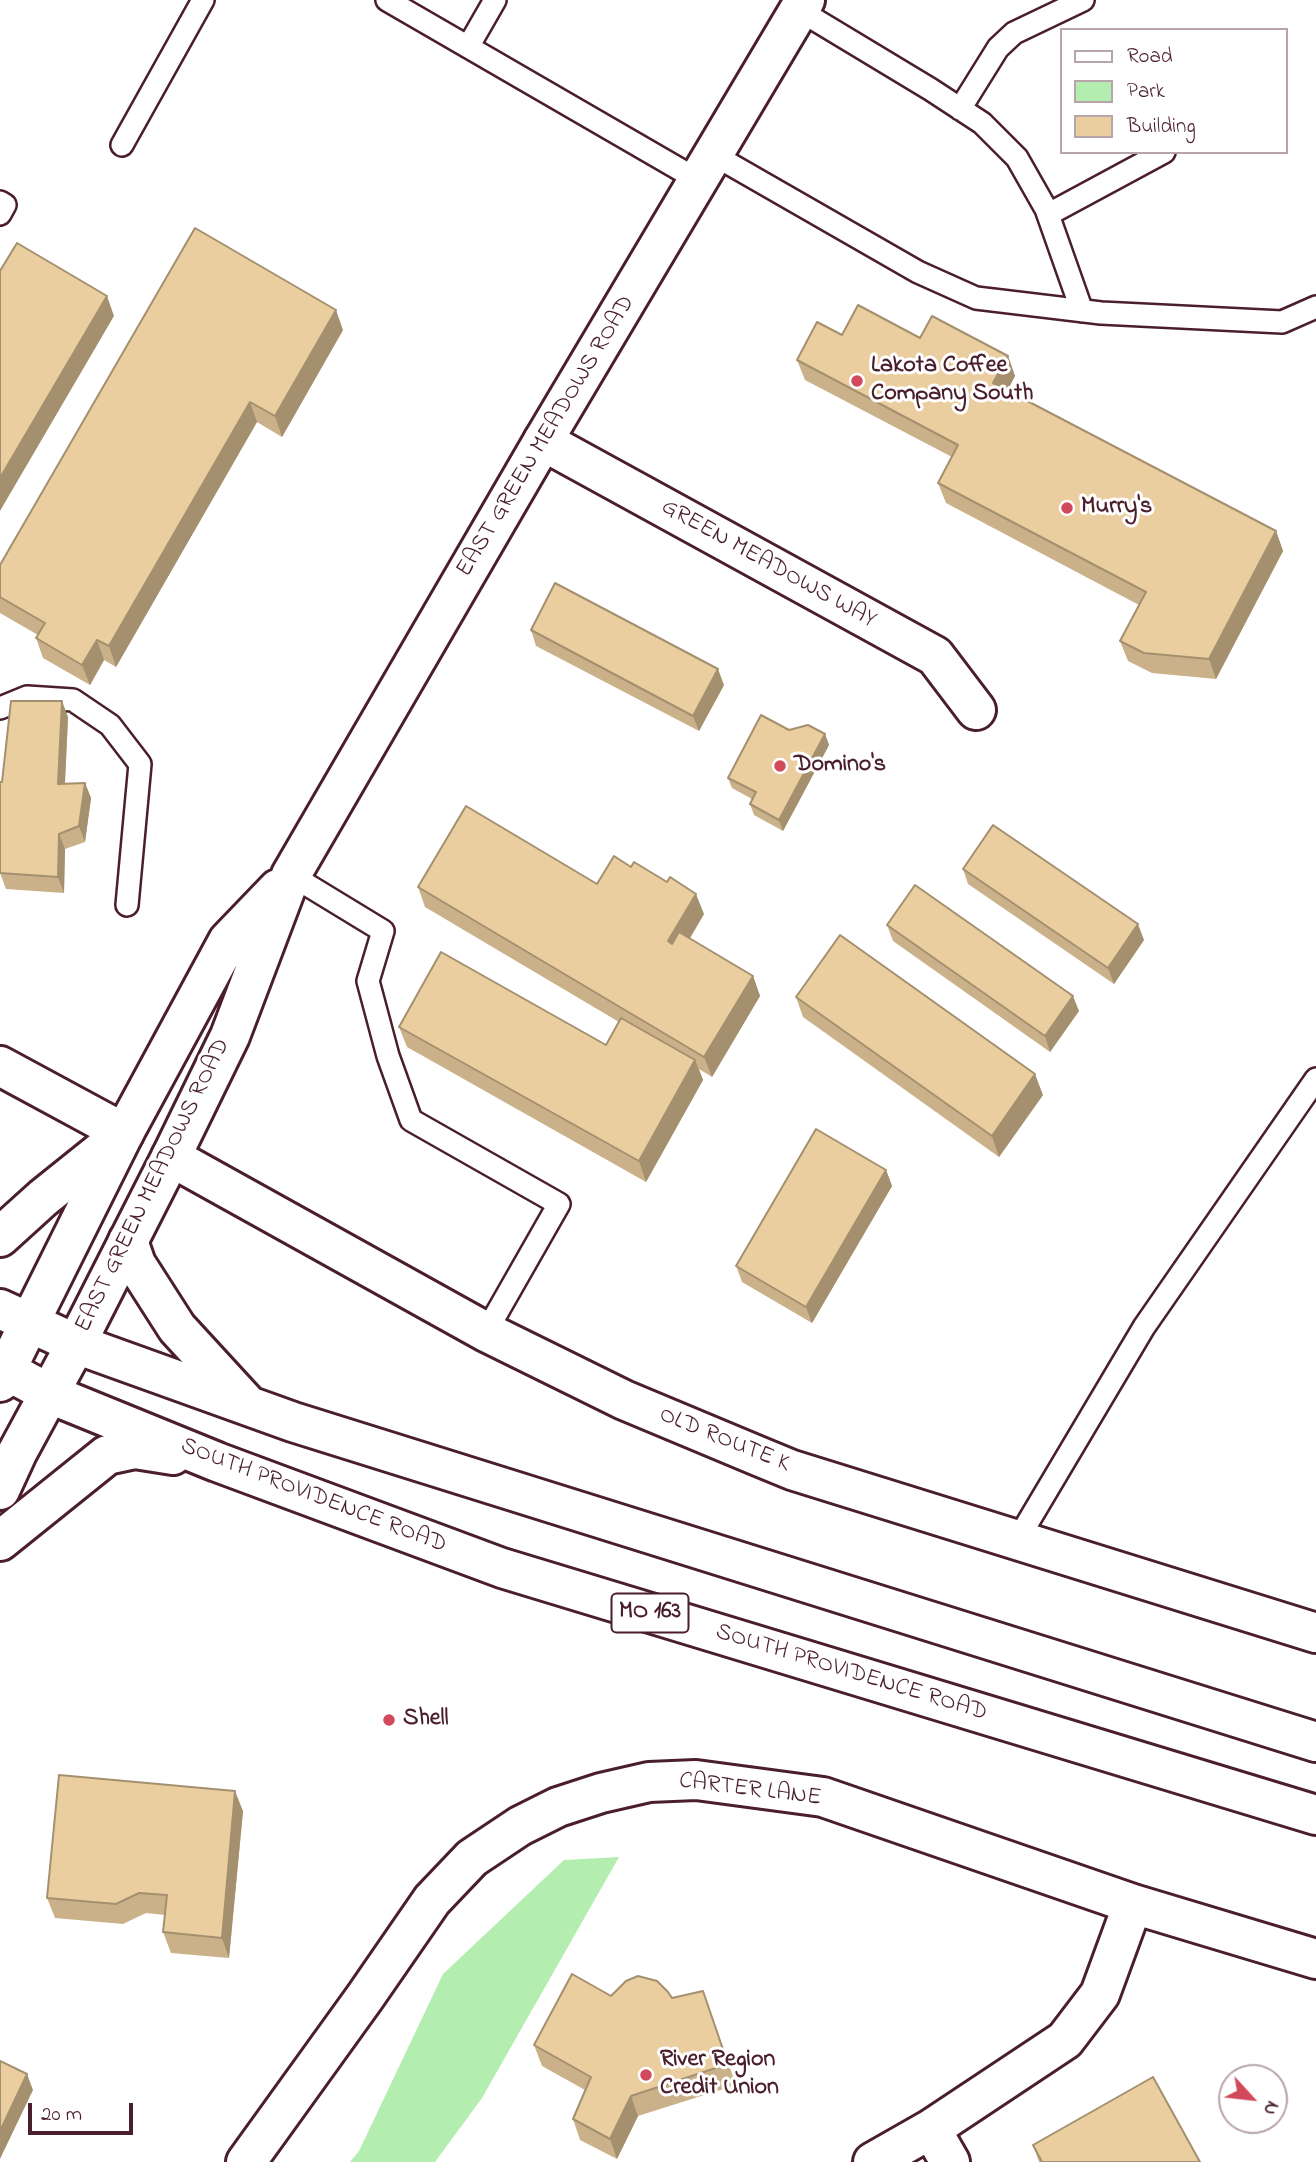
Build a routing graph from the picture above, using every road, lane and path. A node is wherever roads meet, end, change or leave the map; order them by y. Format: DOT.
graph roads {
  1 [pos="203,0"];
  2 [pos="387,0"];
  3 [pos="495,0"];
  4 [pos="1083,0"];
  5 [pos="802,5"];
  6 [pos="468,47"];
  7 [pos="960,109"];
  8 [pos="122,145"];
  9 [pos="1160,154"];
  10 [pos="706,167"];
  11 [pos="0,201"];
  12 [pos="1049,214"];
  13 [pos="0,215"];
  14 [pos="1316,307"];
  15 [pos="1082,310"];
  16 [pos="543,441"];
  17 [pos="0,708"];
  18 [pos="976,710"];
  19 [pos="291,875"];
  20 [pos="127,905"];
  21 [pos="0,1066"];
  22 [pos="1316,1079"];
  23 [pos="124,1133"];
  24 [pos="171,1157"];
  25 [pos="0,1237"];
  26 [pos="128,1241"];
  27 [pos="15,1315"];
  28 [pos="486,1332"];
  29 [pos="76,1343"];
  30 [pos="2,1373"];
  31 [pos="50,1394"];
  32 [pos="249,1406"];
  33 [pos="217,1462"];
  34 [pos="0,1490"];
  35 [pos="1018,1539"];
  36 [pos="0,1541"];
  37 [pos="1316,1633"];
  38 [pos="1316,1742"];
  39 [pos="1316,1815"];
  40 [pos="1133,1904"];
  41 [pos="1316,1959"];
  42 [pos="931,2129"];
  43 [pos="246,2162"];
  44 [pos="873,2162"];
  45 [pos="950,2162"];
  1 -- 8 [label="lane"];
  2 -- 6 [label="lane"];
  3 -- 6 [label="lane"];
  4 -- 7 [label="lane"];
  5 -- 7 [label="lane"];
  5 -- 10 [label="street, EAST GREEN MEADOWS ROAD"];
  6 -- 10 [label="lane"];
  7 -- 12 [label="lane"];
  9 -- 12 [label="lane"];
  10 -- 15 [label="lane"];
  10 -- 16 [label="street, EAST GREEN MEADOWS ROAD"];
  11 -- 13 [label="lane"];
  12 -- 15 [label="lane"];
  14 -- 15 [label="lane"];
  16 -- 18 [label="street, GREEN MEADOWS WAY"];
  16 -- 19 [label="street, EAST GREEN MEADOWS ROAD"];
  17 -- 20 [label="lane"];
  19 -- 23 [label="street, EAST GREEN MEADOWS ROAD"];
  19 -- 24 [label="street, EAST GREEN MEADOWS ROAD"];
  19 -- 28 [label="lane"];
  21 -- 23 [label="street"];
  22 -- 35 [label="lane"];
  23 -- 25 [label="street"];
  23 -- 27 [label="street, EAST GREEN MEADOWS ROAD"];
  24 -- 26 [label="street, EAST GREEN MEADOWS ROAD"];
  24 -- 28 [label="street, OLD ROUTE K"];
  26 -- 29 [label="street, EAST GREEN MEADOWS ROAD"];
  26 -- 32 [label="street"];
  27 -- 29 [label="street"];
  27 -- 30 [label="street, EAST GREEN MEADOWS ROAD"];
  28 -- 35 [label="street, OLD ROUTE K"];
  29 -- 31 [label="street, EAST GREEN MEADOWS ROAD"];
  29 -- 32 [label="street"];
  30 -- 31 [label="street, SOUTH PROVIDENCE ROAD / MO 163"];
  31 -- 33 [label="street, SOUTH PROVIDENCE ROAD / MO 163"];
  31 -- 34 [label="street, EAST GREEN MEADOWS ROAD"];
  32 -- 38 [label="street"];
  33 -- 36 [label="street"];
  33 -- 39 [label="street, SOUTH PROVIDENCE ROAD / MO 163"];
  35 -- 37 [label="street, OLD ROUTE K"];
  40 -- 41 [label="street, CARTER LANE"];
  40 -- 42 [label="street"];
  40 -- 43 [label="street, CARTER LANE"];
  42 -- 44 [label="street"];
  42 -- 45 [label="street"];
}
